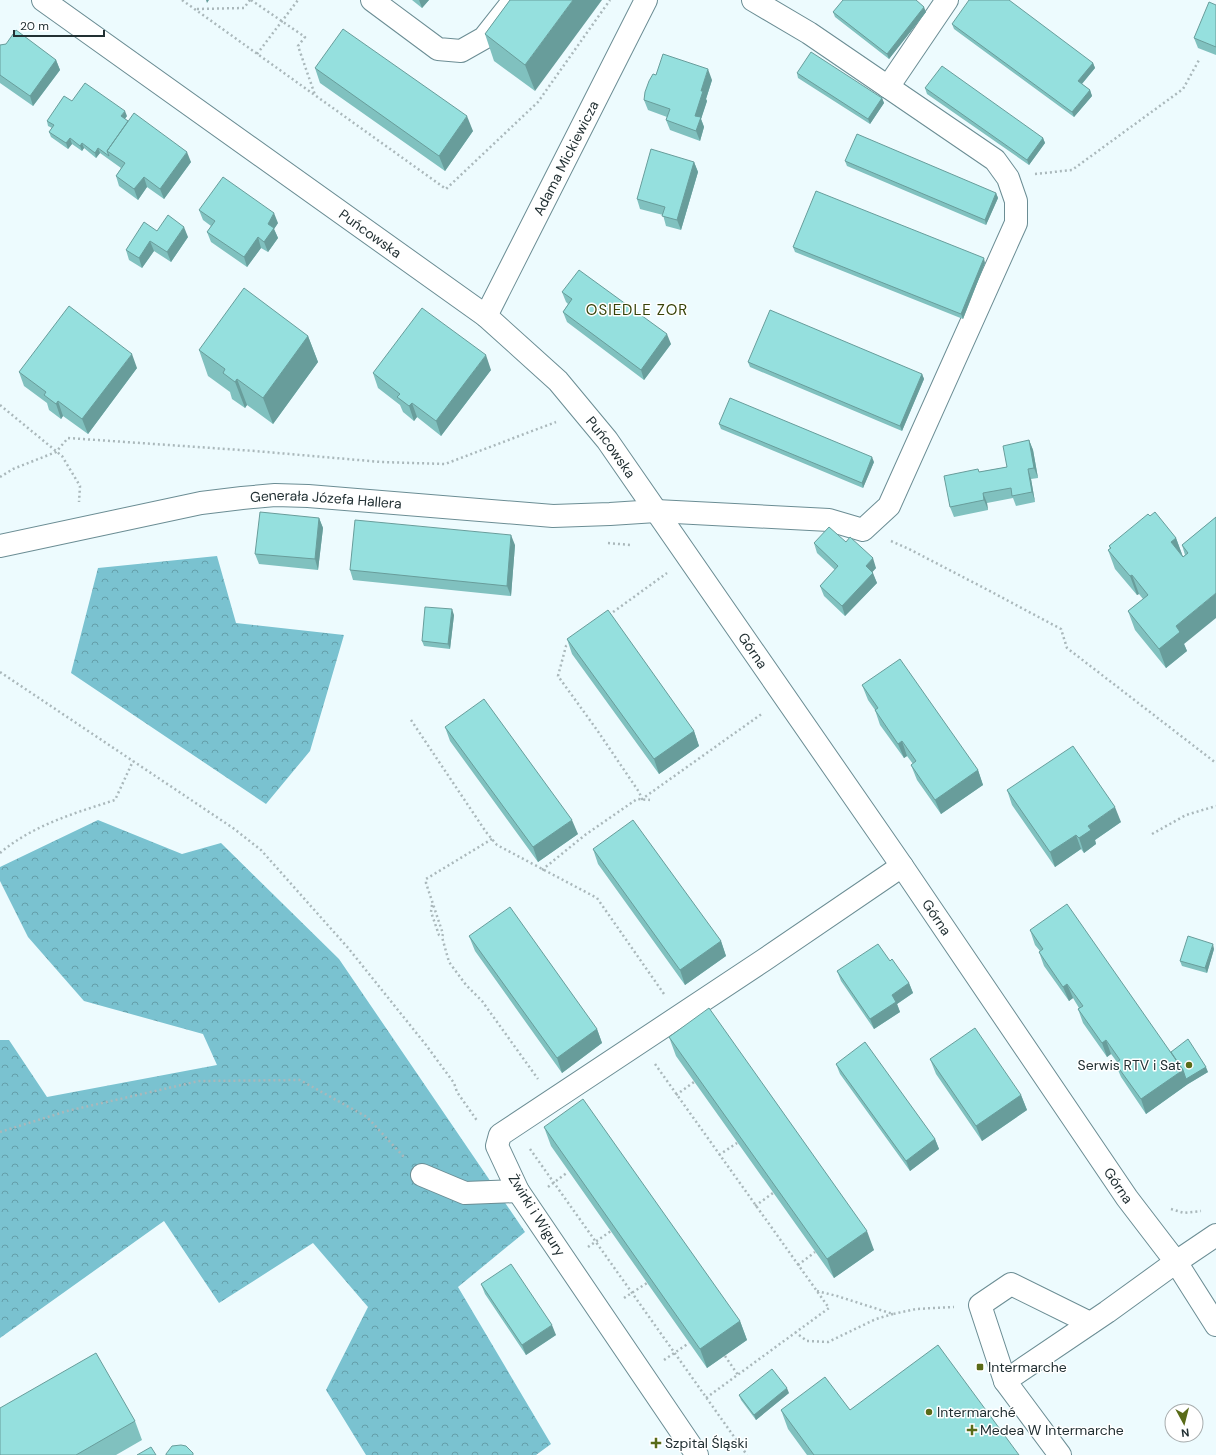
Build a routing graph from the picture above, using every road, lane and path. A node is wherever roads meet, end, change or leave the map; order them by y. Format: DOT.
graph roads {
  1 [pos="43,0"];
  2 [pos="182,0"];
  3 [pos="251,0"];
  4 [pos="298,0"];
  5 [pos="372,0"];
  6 [pos="514,0"];
  7 [pos="610,0"];
  8 [pos="646,0"];
  9 [pos="753,0"];
  10 [pos="946,0"];
  11 [pos="196,10"];
  12 [pos="282,21"];
  13 [pos="257,54"];
  14 [pos="1199,60"];
  15 [pos="888,87"];
  16 [pos="316,96"];
  17 [pos="1008,178"];
  18 [pos="486,316"];
  19 [pos="0,405"];
  20 [pos="556,421"];
  21 [pos="56,452"];
  22 [pos="0,477"];
  23 [pos="656,511"];
  24 [pos="863,530"];
  25 [pos="76,531"];
  26 [pos="607,543"];
  27 [pos="630,545"];
  28 [pos="0,546"];
  29 [pos="672,569"];
  30 [pos="604,619"];
  31 [pos="573,642"];
  32 [pos="0,672"];
  33 [pos="768,709"];
  34 [pos="411,720"];
  35 [pos="133,760"];
  36 [pos="1216,762"];
  37 [pos="642,799"];
  38 [pos="650,800"];
  39 [pos="1216,806"];
  40 [pos="1152,834"];
  41 [pos="492,839"];
  42 [pos="0,852"];
  43 [pos="902,866"];
  44 [pos="542,870"];
  45 [pos="666,997"];
  46 [pos="655,1064"];
  47 [pos="540,1082"];
  48 [pos="694,1082"];
  49 [pos="676,1095"];
  50 [pos="0,1132"];
  51 [pos="738,1143"];
  52 [pos="496,1146"];
  53 [pos="529,1148"];
  54 [pos="719,1154"];
  55 [pos="422,1175"];
  56 [pos="518,1191"];
  57 [pos="773,1193"];
  58 [pos="755,1206"];
  59 [pos="1216,1235"];
  60 [pos="816,1252"];
  61 [pos="1176,1262"];
  62 [pos="798,1265"];
  63 [pos="816,1291"];
  64 [pos="980,1305"];
  65 [pos="893,1314"];
  66 [pos="1090,1323"];
  67 [pos="1216,1325"];
  68 [pos="795,1332"];
  69 [pos="725,1356"];
  70 [pos="738,1374"];
  71 [pos="1005,1381"];
  72 [pos="706,1398"];
  73 [pos="697,1455"];
  74 [pos="747,1455"];
  75 [pos="1060,1455"];
  1 -- 18 [label="street, Puńcowska"];
  2 -- 11 [label="path"];
  3 -- 11 [label="path"];
  3 -- 12 [label="path"];
  4 -- 12 [label="path"];
  5 -- 6 [label="street"];
  7 -- 16 [label="path"];
  8 -- 18 [label="street, Adama Mickiewicza"];
  9 -- 15 [label="street"];
  10 -- 15 [label="street"];
  11 -- 13 [label="path"];
  12 -- 13 [label="path"];
  12 -- 16 [label="path"];
  13 -- 16 [label="path"];
  14 -- 17 [label="path"];
  15 -- 17 [label="street"];
  17 -- 24 [label="street"];
  18 -- 23 [label="street, Puńcowska"];
  19 -- 21 [label="path"];
  20 -- 21 [label="path"];
  21 -- 22 [label="path"];
  21 -- 25 [label="path"];
  23 -- 24 [label="street, Generała Józefa Hallera"];
  23 -- 25 [label="street, Generała Józefa Hallera"];
  23 -- 43 [label="street, Górna"];
  24 -- 36 [label="path"];
  25 -- 28 [label="street, Generała Józefa Hallera"];
  26 -- 27 [label="path"];
  29 -- 30 [label="path"];
  31 -- 37 [label="path"];
  32 -- 35 [label="path"];
  33 -- 37 [label="path"];
  34 -- 41 [label="path"];
  35 -- 42 [label="path"];
  35 -- 52 [label="path"];
  37 -- 38 [label="path"];
  37 -- 44 [label="path"];
  39 -- 40 [label="path"];
  41 -- 44 [label="path"];
  41 -- 47 [label="path"];
  43 -- 52 [label="street"];
  43 -- 61 [label="street, Górna"];
  44 -- 45 [label="path"];
  46 -- 49 [label="path"];
  48 -- 49 [label="path"];
  49 -- 54 [label="path"];
  50 -- 55 [label="path"];
  51 -- 54 [label="path"];
  52 -- 56 [label="street, Żwirki i Wigury"];
  53 -- 72 [label="path"];
  54 -- 58 [label="path"];
  55 -- 56 [label="street"];
  56 -- 73 [label="street, Żwirki i Wigury"];
  57 -- 58 [label="path"];
  58 -- 62 [label="path"];
  59 -- 61 [label="street"];
  60 -- 62 [label="path"];
  61 -- 66 [label="street"];
  61 -- 67 [label="street, Górna"];
  62 -- 63 [label="path"];
  63 -- 65 [label="path"];
  63 -- 68 [label="path"];
  64 -- 65 [label="path"];
  64 -- 66 [label="street"];
  64 -- 71 [label="street"];
  65 -- 68 [label="path"];
  66 -- 71 [label="street"];
  68 -- 70 [label="path"];
  69 -- 70 [label="path"];
  70 -- 72 [label="path"];
  71 -- 75 [label="street"];
  72 -- 74 [label="path"];
}
